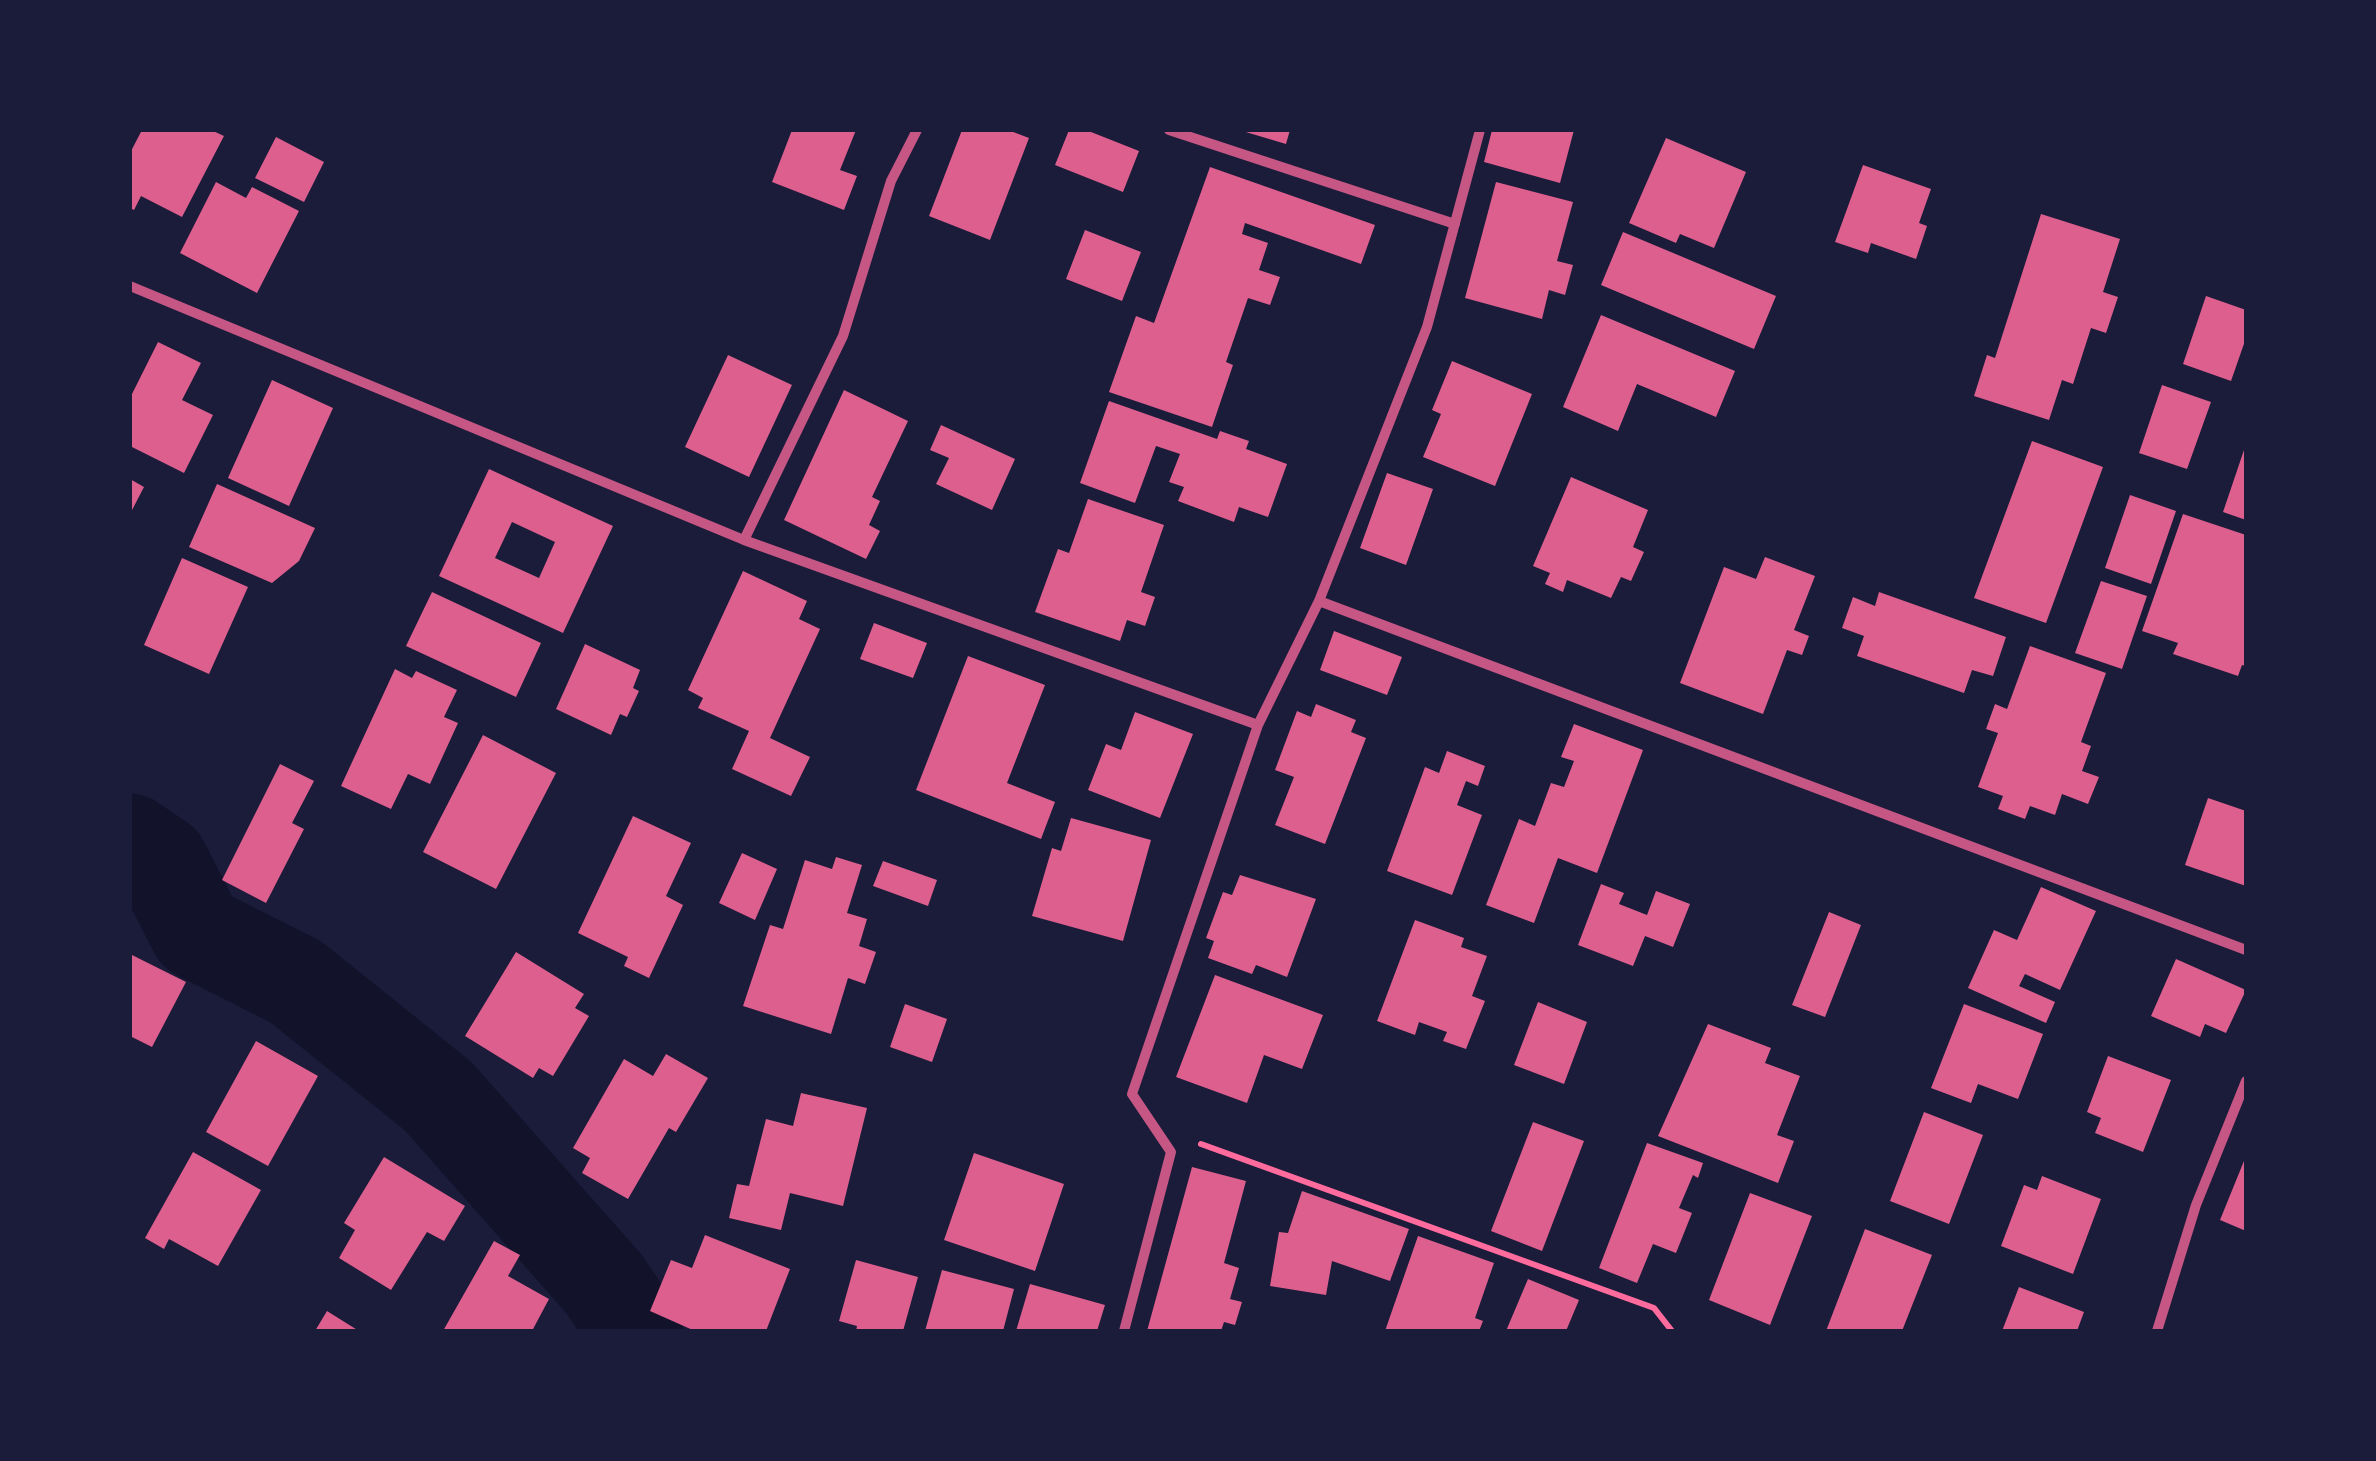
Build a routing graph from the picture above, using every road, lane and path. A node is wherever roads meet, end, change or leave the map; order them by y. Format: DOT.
graph roads {
  1 [pos="917,130"];
  2 [pos="1169,130"];
  3 [pos="1480,130"];
  4 [pos="1455,224"];
  5 [pos="130,286"];
  6 [pos="744,540"];
  7 [pos="1319,602"];
  8 [pos="1258,725"];
  9 [pos="2246,950"];
  10 [pos="2246,1082"];
  11 [pos="1171,1152"];
  12 [pos="1124,1331"];
  13 [pos="1672,1331"];
  14 [pos="2157,1331"];
  1 -- 6 [label="street"];
  2 -- 4 [label="street"];
  3 -- 4 [label="street"];
  4 -- 7 [label="street"];
  5 -- 6 [label="street"];
  6 -- 8 [label="street"];
  7 -- 8 [label="street"];
  7 -- 9 [label="street"];
  8 -- 11 [label="street"];
  10 -- 14 [label="street"];
  11 -- 12 [label="street"];
  11 -- 13 [label="path"];
}
